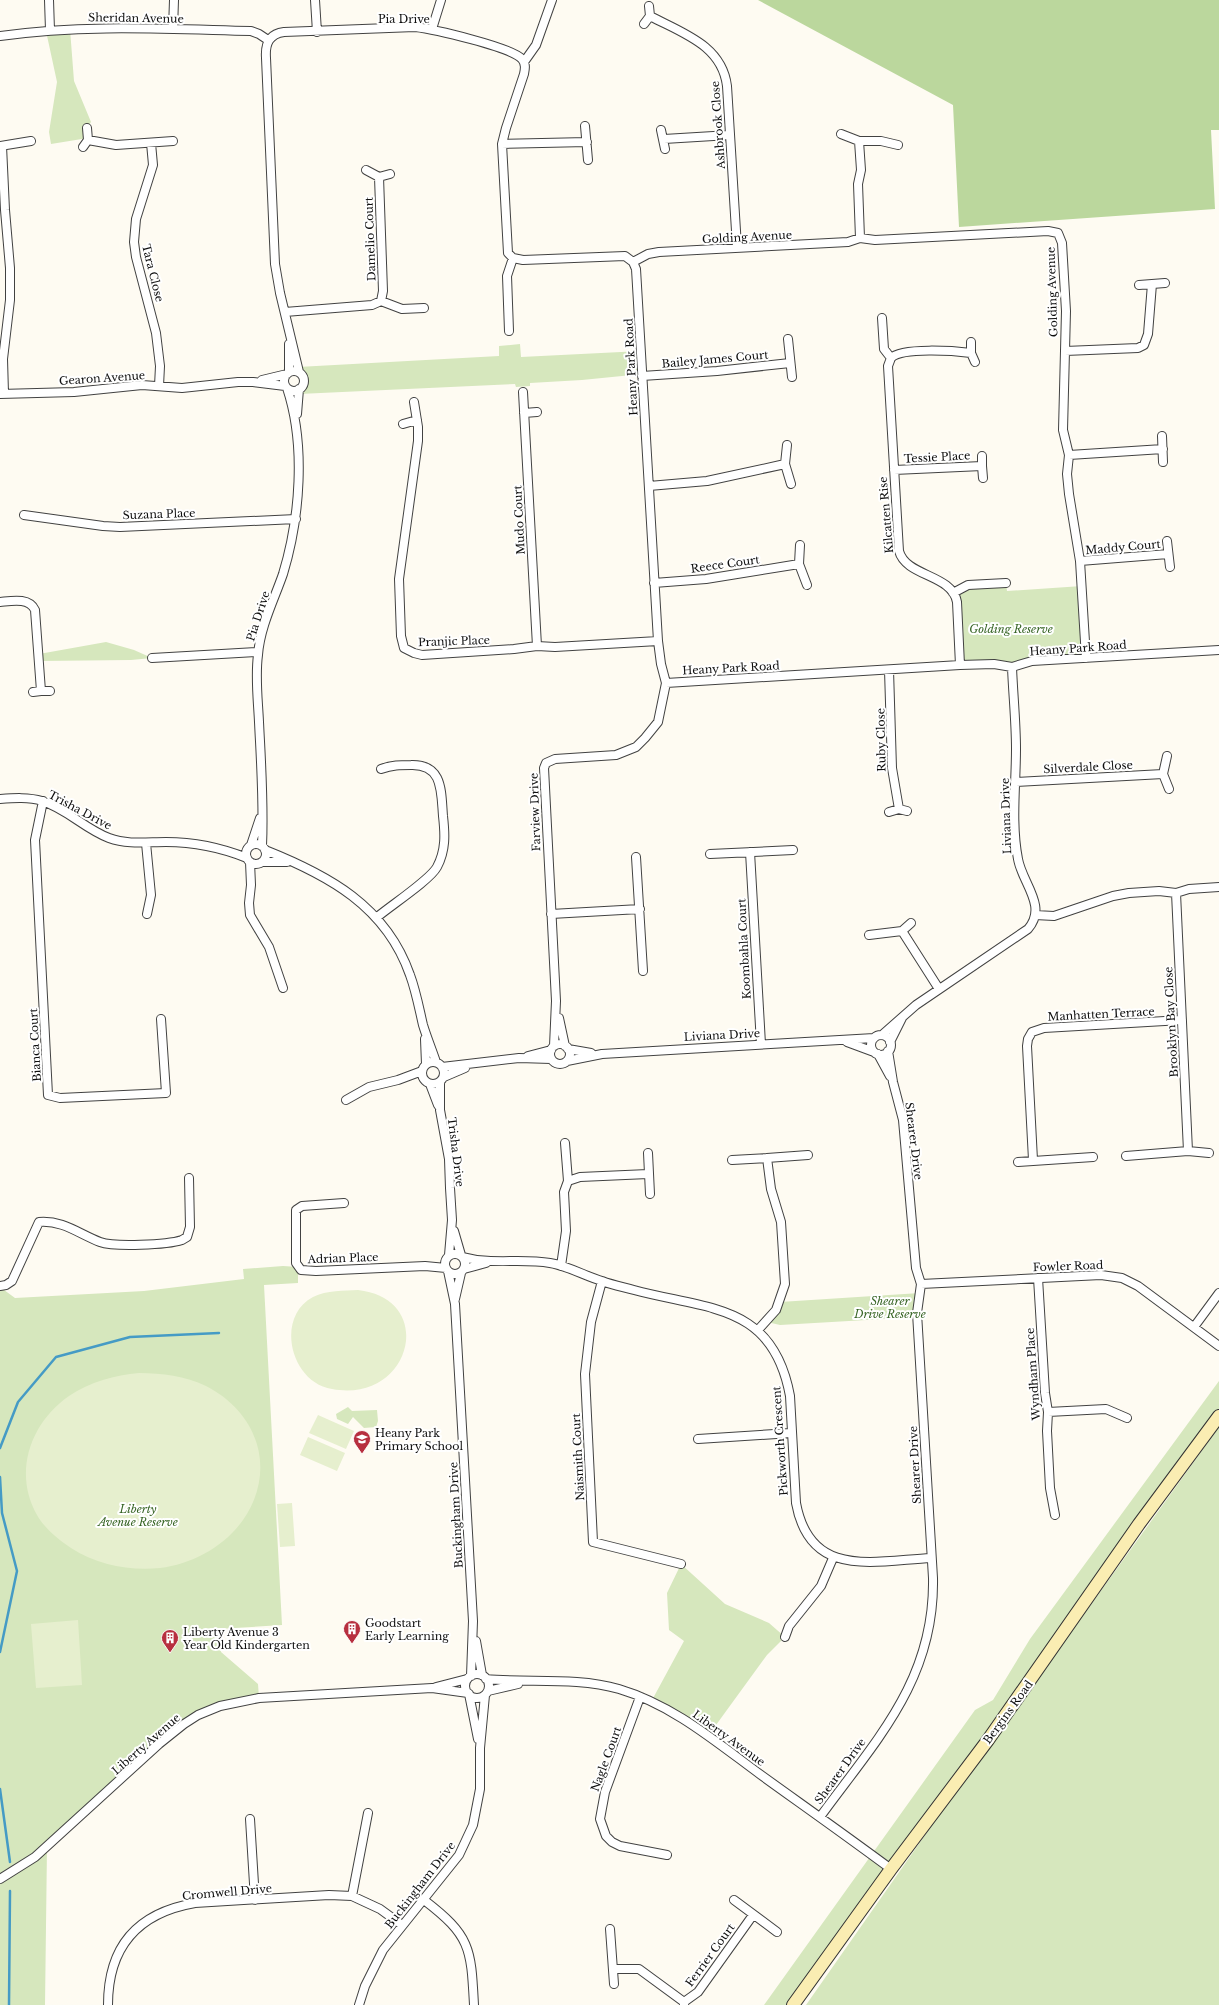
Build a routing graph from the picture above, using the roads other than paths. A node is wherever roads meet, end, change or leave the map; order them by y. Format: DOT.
graph roads {
  1 [pos="49,0"];
  2 [pos="174,0"];
  3 [pos="315,0"];
  4 [pos="440,0"];
  5 [pos="552,0"];
  6 [pos="649,6"];
  7 [pos="650,16"];
  8 [pos="644,24"];
  9 [pos="173,29"];
  10 [pos="432,29"];
  11 [pos="50,30"];
  12 [pos="317,32"];
  13 [pos="0,36"];
  14 [pos="268,40"];
  15 [pos="524,62"];
  16 [pos="586,126"];
  17 [pos="87,128"];
  18 [pos="661,130"];
  19 [pos="841,134"];
  20 [pos="730,135"];
  21 [pos="664,139"];
  22 [pos="31,141"];
  23 [pos="173,141"];
  24 [pos="859,141"];
  25 [pos="587,142"];
  26 [pos="151,143"];
  27 [pos="502,144"];
  28 [pos="1,146"];
  29 [pos="898,146"];
  30 [pos="665,149"];
  31 [pos="588,160"];
  32 [pos="366,170"];
  33 [pos="390,174"];
  34 [pos="379,177"];
  35 [pos="860,238"];
  36 [pos="737,248"];
  37 [pos="513,258"];
  38 [pos="633,262"];
  39 [pos="1165,283"];
  40 [pos="1152,284"];
  41 [pos="1139,285"];
  42 [pos="381,301"];
  43 [pos="424,308"];
  44 [pos="285,312"];
  45 [pos="882,318"];
  46 [pos="289,329"];
  47 [pos="509,331"];
  48 [pos="788,339"];
  49 [pos="971,342"];
  50 [pos="1065,351"];
  51 [pos="971,352"];
  52 [pos="891,358"];
  53 [pos="975,362"];
  54 [pos="790,363"];
  55 [pos="299,372"];
  56 [pos="288,373"];
  57 [pos="642,376"];
  58 [pos="792,377"];
  59 [pos="253,382"];
  60 [pos="159,386"];
  61 [pos="286,387"];
  62 [pos="299,389"];
  63 [pos="523,392"];
  64 [pos="2,393"];
  65 [pos="414,402"];
  66 [pos="537,412"];
  67 [pos="524,413"];
  68 [pos="417,420"];
  69 [pos="403,424"];
  70 [pos="296,433"];
  71 [pos="1162,436"];
  72 [pos="786,445"];
  73 [pos="1162,449"];
  74 [pos="1069,455"];
  75 [pos="982,456"];
  76 [pos="1163,462"];
  77 [pos="785,464"];
  78 [pos="982,466"];
  79 [pos="894,470"];
  80 [pos="983,478"];
  81 [pos="791,484"];
  82 [pos="649,486"];
  83 [pos="24,515"];
  84 [pos="296,519"];
  85 [pos="1167,542"];
  86 [pos="800,545"];
  87 [pos="1168,554"];
  88 [pos="1080,561"];
  89 [pos="799,564"];
  90 [pos="1170,567"];
  91 [pos="654,583"];
  92 [pos="1006,583"];
  93 [pos="807,585"];
  94 [pos="953,593"];
  95 [pos="0,602"];
  96 [pos="658,641"];
  97 [pos="537,646"];
  98 [pos="1219,650"];
  99 [pos="258,652"];
  100 [pos="152,658"];
  101 [pos="1086,658"];
  102 [pos="960,666"];
  103 [pos="1012,667"];
  104 [pos="890,670"];
  105 [pos="666,683"];
  106 [pos="33,692"];
  107 [pos="1167,756"];
  108 [pos="381,769"];
  109 [pos="1163,774"];
  110 [pos="1015,782"];
  111 [pos="1169,789"];
  112 [pos="0,799"];
  113 [pos="42,801"];
  114 [pos="263,808"];
  115 [pos="899,809"];
  116 [pos="889,812"];
  117 [pos="907,812"];
  118 [pos="146,843"];
  119 [pos="250,846"];
  120 [pos="264,848"];
  121 [pos="220,849"];
  122 [pos="793,850"];
  123 [pos="750,852"];
  124 [pos="710,854"];
  125 [pos="636,857"];
  126 [pos="248,860"];
  127 [pos="292,862"];
  128 [pos="261,863"];
  129 [pos="251,885"];
  130 [pos="1219,887"];
  131 [pos="1176,893"];
  132 [pos="640,909"];
  133 [pos="147,914"];
  134 [pos="552,914"];
  135 [pos="1036,915"];
  136 [pos="376,918"];
  137 [pos="911,923"];
  138 [pos="902,931"];
  139 [pos="869,935"];
  140 [pos="643,971"];
  141 [pos="283,988"];
  142 [pos="939,989"];
  143 [pos="556,1002"];
  144 [pos="904,1014"];
  145 [pos="161,1019"];
  146 [pos="1182,1020"];
  147 [pos="424,1026"];
  148 [pos="878,1037"];
  149 [pos="843,1040"];
  150 [pos="890,1042"];
  151 [pos="761,1044"];
  152 [pos="552,1048"];
  153 [pos="566,1048"];
  154 [pos="888,1051"];
  155 [pos="876,1053"];
  156 [pos="602,1054"];
  157 [pos="519,1058"];
  158 [pos="551,1059"];
  159 [pos="567,1061"];
  160 [pos="475,1064"];
  161 [pos="439,1065"];
  162 [pos="424,1068"];
  163 [pos="398,1080"];
  164 [pos="442,1080"];
  165 [pos="894,1082"];
  166 [pos="427,1083"];
  167 [pos="346,1100"];
  168 [pos="440,1110"];
  169 [pos="565,1144"];
  170 [pos="1188,1151"];
  171 [pos="648,1153"];
  172 [pos="1209,1153"];
  173 [pos="808,1156"];
  174 [pos="1126,1156"];
  175 [pos="1093,1157"];
  176 [pos="767,1158"];
  177 [pos="732,1160"];
  178 [pos="1033,1160"];
  179 [pos="1018,1162"];
  180 [pos="648,1174"];
  181 [pos="189,1178"];
  182 [pos="568,1181"];
  183 [pos="650,1194"];
  184 [pos="344,1203"];
  185 [pos="452,1220"];
  186 [pos="462,1256"];
  187 [pos="491,1262"];
  188 [pos="447,1264"];
  189 [pos="561,1266"];
  190 [pos="462,1271"];
  191 [pos="1038,1278"];
  192 [pos="602,1281"];
  193 [pos="921,1284"];
  194 [pos="0,1286"];
  195 [pos="1219,1293"];
  196 [pos="455,1304"];
  197 [pos="1194,1327"];
  198 [pos="758,1330"];
  199 [pos="1219,1346"];
  200 [pos="1048,1412"];
  201 [pos="1219,1416"];
  202 [pos="1127,1418"];
  203 [pos="792,1433"];
  204 [pos="698,1439"];
  205 [pos="1055,1515"];
  206 [pos="833,1558"];
  207 [pos="931,1558"];
  208 [pos="681,1564"];
  209 [pos="474,1630"];
  210 [pos="786,1637"];
  211 [pos="484,1677"];
  212 [pos="469,1678"];
  213 [pos="530,1682"];
  214 [pos="432,1688"];
  215 [pos="486,1693"];
  216 [pos="468,1694"];
  217 [pos="640,1697"];
  218 [pos="480,1748"];
  219 [pos="368,1813"];
  220 [pos="820,1818"];
  221 [pos="250,1819"];
  222 [pos="667,1855"];
  223 [pos="891,1869"];
  224 [pos="0,1879"];
  225 [pos="352,1896"];
  226 [pos="255,1900"];
  227 [pos="424,1900"];
  228 [pos="734,1900"];
  229 [pos="753,1915"];
  230 [pos="402,1925"];
  231 [pos="610,1929"];
  232 [pos="777,1932"];
  233 [pos="613,1969"];
  234 [pos="614,1984"];
  235 [pos="684,2003"];
  236 [pos="108,2005"];
  237 [pos="359,2005"];
  238 [pos="474,2005"];
  239 [pos="793,2005"];
  1 -- 11 [label="street"];
  2 -- 9 [label="street"];
  3 -- 12 [label="street"];
  4 -- 10 [label="street"];
  5 -- 15 [label="street"];
  6 -- 7 [label="street"];
  7 -- 8 [label="street"];
  7 -- 20 [label="street, Ashbrook Close"];
  9 -- 11 [label="street, Sheridan Avenue"];
  9 -- 14 [label="street, Sheridan Avenue"];
  10 -- 12 [label="street, Pia Drive"];
  10 -- 15 [label="street, Pia Drive"];
  11 -- 13 [label="street, Sheridan Avenue"];
  12 -- 14 [label="street, Pia Drive"];
  14 -- 44 [label="street"];
  15 -- 27 [label="street"];
  16 -- 25 [label="street"];
  17 -- 26 [label="street"];
  18 -- 21 [label="street"];
  19 -- 24 [label="street"];
  20 -- 21 [label="street"];
  20 -- 36 [label="street, Ashbrook Close"];
  21 -- 30 [label="street"];
  22 -- 28 [label="street"];
  23 -- 26 [label="street"];
  24 -- 29 [label="street"];
  24 -- 35 [label="street"];
  25 -- 27 [label="street"];
  25 -- 31 [label="street"];
  26 -- 60 [label="street, Tara Close"];
  27 -- 37 [label="street"];
  28 -- 64 [label="street"];
  32 -- 34 [label="street"];
  33 -- 34 [label="street"];
  34 -- 42 [label="street, Damelio Court"];
  35 -- 36 [label="street, Golding Avenue"];
  35 -- 50 [label="street, Golding Avenue"];
  36 -- 38 [label="street, Golding Avenue"];
  37 -- 38 [label="street"];
  37 -- 47 [label="street"];
  38 -- 57 [label="street, Heany Park Road"];
  39 -- 40 [label="street"];
  40 -- 41 [label="street"];
  40 -- 50 [label="street"];
  42 -- 43 [label="street"];
  42 -- 44 [label="street"];
  44 -- 46 [label="street"];
  45 -- 52 [label="street"];
  46 -- 55 [label="street"];
  46 -- 56 [label="street"];
  48 -- 54 [label="street"];
  49 -- 51 [label="street"];
  50 -- 74 [label="street, Golding Avenue"];
  51 -- 52 [label="street"];
  51 -- 53 [label="street"];
  52 -- 79 [label="street, Kilcatten Rise"];
  54 -- 57 [label="street, Bailey James Court"];
  54 -- 58 [label="street"];
  55 -- 56 [label="street"];
  55 -- 62 [label="street"];
  56 -- 59 [label="street, Gearon Avenue"];
  56 -- 61 [label="street"];
  57 -- 82 [label="street, Heany Park Road"];
  59 -- 60 [label="street, Gearon Avenue"];
  59 -- 61 [label="street, Gearon Avenue"];
  60 -- 64 [label="street, Gearon Avenue"];
  61 -- 62 [label="street"];
  61 -- 70 [label="street, Pia Drive"];
  62 -- 70 [label="street, Pia Drive"];
  63 -- 67 [label="street, Mudo Court"];
  65 -- 68 [label="street, Pranjic Place"];
  66 -- 67 [label="street"];
  67 -- 97 [label="street, Mudo Court"];
  68 -- 69 [label="street"];
  68 -- 97 [label="street, Pranjic Place"];
  70 -- 84 [label="street, Pia Drive"];
  71 -- 73 [label="street"];
  72 -- 77 [label="street"];
  73 -- 74 [label="street"];
  73 -- 76 [label="street"];
  74 -- 88 [label="street, Golding Avenue"];
  75 -- 78 [label="street, Tessie Place"];
  77 -- 81 [label="street"];
  77 -- 82 [label="street"];
  78 -- 79 [label="street, Tessie Place"];
  78 -- 80 [label="street, Tessie Place"];
  79 -- 94 [label="street, Kilcatten Rise"];
  82 -- 91 [label="street, Heany Park Road"];
  83 -- 84 [label="street, Suzana Place"];
  84 -- 99 [label="street, Pia Drive"];
  85 -- 87 [label="street, Maddy Court"];
  86 -- 89 [label="street"];
  87 -- 88 [label="street, Maddy Court"];
  87 -- 90 [label="street, Maddy Court"];
  88 -- 101 [label="street, Golding Avenue"];
  89 -- 91 [label="street, Reece Court"];
  89 -- 93 [label="street"];
  91 -- 96 [label="street, Heany Park Road"];
  92 -- 94 [label="street"];
  94 -- 102 [label="street"];
  95 -- 106 [label="street"];
  96 -- 97 [label="street, Pranjic Place"];
  96 -- 105 [label="street, Heany Park Road"];
  98 -- 101 [label="street, Heany Park Road"];
  99 -- 100 [label="street"];
  99 -- 114 [label="street, Pia Drive"];
  101 -- 103 [label="street, Heany Park Road"];
  102 -- 103 [label="street, Heany Park Road"];
  102 -- 104 [label="street, Heany Park Road"];
  103 -- 110 [label="street, Liviana Drive"];
  104 -- 105 [label="street, Heany Park Road"];
  104 -- 115 [label="street, Ruby Close"];
  105 -- 134 [label="street, Farview Drive"];
  107 -- 109 [label="street"];
  108 -- 136 [label="street"];
  109 -- 110 [label="street, Silverdale Close"];
  109 -- 111 [label="street"];
  110 -- 135 [label="street, Liviana Drive"];
  112 -- 113 [label="street, Trisha Drive"];
  113 -- 118 [label="street, Trisha Drive"];
  113 -- 145 [label="street, Bianca Court"];
  114 -- 119 [label="street, Pia Drive"];
  114 -- 120 [label="street, Pia Drive"];
  115 -- 116 [label="street"];
  115 -- 117 [label="street"];
  118 -- 121 [label="street, Trisha Drive"];
  118 -- 133 [label="street"];
  119 -- 120 [label="street"];
  119 -- 121 [label="street, Trisha Drive"];
  119 -- 126 [label="street"];
  120 -- 127 [label="street"];
  120 -- 128 [label="street"];
  121 -- 126 [label="street, Trisha Drive"];
  122 -- 123 [label="street"];
  123 -- 124 [label="street"];
  123 -- 151 [label="street, Koombahla Court"];
  125 -- 132 [label="street"];
  126 -- 128 [label="street"];
  126 -- 129 [label="street"];
  127 -- 128 [label="street"];
  127 -- 136 [label="street"];
  128 -- 129 [label="street"];
  129 -- 141 [label="street"];
  130 -- 131 [label="street"];
  131 -- 135 [label="street"];
  131 -- 146 [label="street, Brooklyn Bay Close"];
  132 -- 134 [label="street"];
  132 -- 140 [label="street"];
  134 -- 143 [label="street, Farview Drive"];
  135 -- 142 [label="street"];
  136 -- 147 [label="street"];
  137 -- 138 [label="street"];
  138 -- 139 [label="street"];
  138 -- 142 [label="street"];
  142 -- 144 [label="street"];
  143 -- 152 [label="street, Farview Drive"];
  143 -- 153 [label="street, Farview Drive"];
  144 -- 148 [label="street"];
  144 -- 150 [label="street"];
  146 -- 170 [label="street, Brooklyn Bay Close"];
  146 -- 178 [label="street, Manhatten Terrace"];
  147 -- 161 [label="street"];
  147 -- 162 [label="street"];
  148 -- 149 [label="street, Liviana Drive"];
  148 -- 150 [label="street"];
  148 -- 155 [label="street"];
  149 -- 151 [label="street, Liviana Drive"];
  149 -- 155 [label="street, Liviana Drive"];
  150 -- 154 [label="street"];
  151 -- 156 [label="street, Liviana Drive"];
  152 -- 153 [label="street"];
  152 -- 157 [label="street"];
  152 -- 158 [label="street"];
  153 -- 156 [label="street, Liviana Drive"];
  153 -- 159 [label="street"];
  154 -- 155 [label="street"];
  154 -- 165 [label="street, Shearer Drive"];
  155 -- 165 [label="street, Shearer Drive"];
  156 -- 159 [label="street, Liviana Drive"];
  157 -- 158 [label="street"];
  157 -- 160 [label="street"];
  158 -- 159 [label="street"];
  160 -- 161 [label="street"];
  160 -- 164 [label="street"];
  161 -- 162 [label="street"];
  161 -- 164 [label="street, Trisha Drive"];
  162 -- 163 [label="street"];
  162 -- 166 [label="street, Trisha Drive"];
  163 -- 166 [label="street"];
  163 -- 167 [label="street"];
  164 -- 166 [label="street"];
  164 -- 168 [label="street, Trisha Drive"];
  165 -- 193 [label="street, Shearer Drive"];
  166 -- 168 [label="street, Trisha Drive"];
  168 -- 185 [label="street, Trisha Drive"];
  169 -- 182 [label="street"];
  170 -- 172 [label="street"];
  170 -- 174 [label="street"];
  171 -- 180 [label="street"];
  173 -- 176 [label="street"];
  175 -- 178 [label="street"];
  176 -- 177 [label="street"];
  176 -- 198 [label="street"];
  178 -- 179 [label="street"];
  180 -- 182 [label="street"];
  180 -- 183 [label="street"];
  181 -- 194 [label="street"];
  182 -- 189 [label="street"];
  184 -- 188 [label="street, Adrian Place"];
  185 -- 186 [label="street, Trisha Drive"];
  185 -- 188 [label="street, Trisha Drive"];
  186 -- 187 [label="street, Pickworth Crescent"];
  186 -- 188 [label="street"];
  186 -- 190 [label="street"];
  187 -- 189 [label="street, Pickworth Crescent"];
  187 -- 190 [label="street, Pickworth Crescent"];
  188 -- 190 [label="street"];
  188 -- 196 [label="street, Buckingham Drive"];
  189 -- 192 [label="street, Pickworth Crescent"];
  190 -- 196 [label="street, Buckingham Drive"];
  191 -- 193 [label="street, Fowler Road"];
  191 -- 197 [label="street, Fowler Road"];
  191 -- 200 [label="street, Wyndham Place"];
  192 -- 198 [label="street, Pickworth Crescent"];
  192 -- 208 [label="street, Naismith Court"];
  193 -- 207 [label="street, Shearer Drive"];
  195 -- 197 [label="street"];
  196 -- 209 [label="street, Buckingham Drive"];
  197 -- 199 [label="street, Fowler Road"];
  198 -- 203 [label="street, Pickworth Crescent"];
  200 -- 202 [label="street"];
  200 -- 205 [label="street, Wyndham Place"];
  201 -- 223 [label="main road, Bergins Road"];
  203 -- 204 [label="street"];
  203 -- 206 [label="street, Pickworth Crescent"];
  206 -- 207 [label="street, Pickworth Crescent"];
  206 -- 210 [label="street"];
  207 -- 220 [label="street, Shearer Drive"];
  209 -- 211 [label="street, Buckingham Drive"];
  209 -- 212 [label="street, Buckingham Drive"];
  211 -- 212 [label="street"];
  211 -- 213 [label="street, Liberty Avenue"];
  211 -- 215 [label="street"];
  212 -- 214 [label="street, Liberty Avenue"];
  212 -- 216 [label="street"];
  213 -- 215 [label="street, Liberty Avenue"];
  213 -- 217 [label="street, Liberty Avenue"];
  214 -- 216 [label="street, Liberty Avenue"];
  214 -- 224 [label="street, Liberty Avenue"];
  215 -- 216 [label="street"];
  215 -- 218 [label="street, Buckingham Drive"];
  216 -- 218 [label="street, Buckingham Drive"];
  217 -- 220 [label="street, Liberty Avenue"];
  217 -- 222 [label="street, Nagle Court"];
  218 -- 227 [label="street, Buckingham Drive"];
  219 -- 225 [label="street"];
  220 -- 223 [label="street, Liberty Avenue"];
  221 -- 226 [label="street"];
  223 -- 239 [label="main road, Bergins Road"];
  225 -- 226 [label="street, Cromwell Drive"];
  225 -- 230 [label="street, Cromwell Drive"];
  226 -- 236 [label="street, Cromwell Drive"];
  227 -- 230 [label="street, Buckingham Drive"];
  227 -- 238 [label="street"];
  228 -- 229 [label="street"];
  229 -- 232 [label="street"];
  229 -- 235 [label="street, Ferrier Court"];
  230 -- 237 [label="street, Buckingham Drive"];
  231 -- 233 [label="street"];
  233 -- 234 [label="street"];
  233 -- 235 [label="street"];
}
